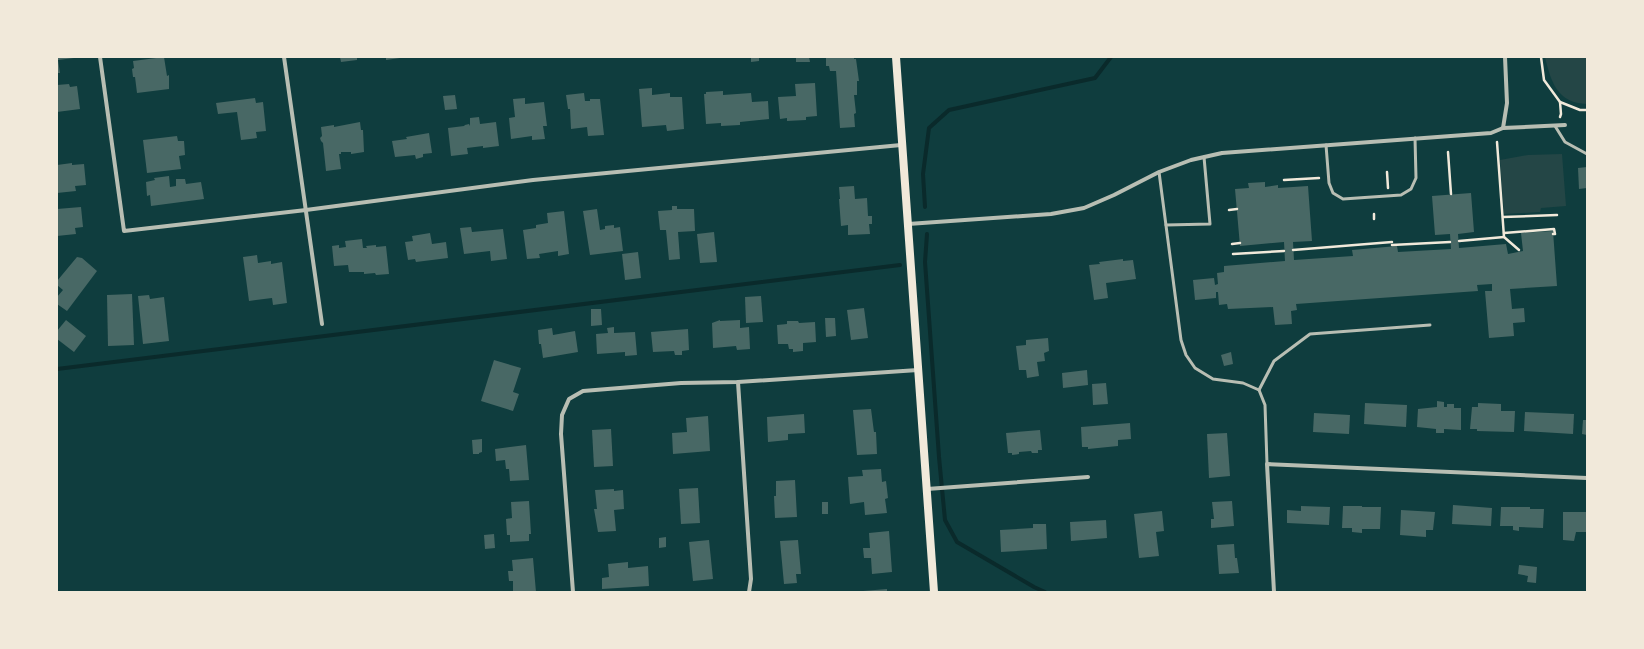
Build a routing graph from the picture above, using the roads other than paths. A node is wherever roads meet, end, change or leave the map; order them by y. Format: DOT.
graph roads {
  1 [pos="100,57"];
  2 [pos="284,57"];
  3 [pos="896,57"];
  4 [pos="1505,57"];
  5 [pos="1565,125"];
  6 [pos="1555,126"];
  7 [pos="1503,128"];
  8 [pos="1415,138"];
  9 [pos="902,145"];
  10 [pos="1326,145"];
  11 [pos="1587,154"];
  12 [pos="1204,157"];
  13 [pos="1159,172"];
  14 [pos="306,210"];
  15 [pos="908,224"];
  16 [pos="1166,225"];
  17 [pos="322,324"];
  18 [pos="1430,325"];
  19 [pos="918,370"];
  20 [pos="738,382"];
  21 [pos="1259,390"];
  22 [pos="1267,464"];
  23 [pos="1088,477"];
  24 [pos="1587,478"];
  25 [pos="926,489"];
  26 [pos="573,592"];
  27 [pos="749,592"];
  28 [pos="934,592"];
  29 [pos="1274,592"];
  1 -- 14 [label="street"];
  2 -- 14 [label="street"];
  3 -- 9 [label="main road"];
  4 -- 7 [label="street"];
  5 -- 6 [label="street"];
  6 -- 7 [label="street"];
  6 -- 11 [label="lane"];
  7 -- 8 [label="street"];
  8 -- 10 [label="street"];
  8 -- 10 [label="lane"];
  9 -- 14 [label="street"];
  9 -- 15 [label="main road"];
  10 -- 12 [label="street"];
  12 -- 13 [label="street"];
  12 -- 16 [label="lane"];
  13 -- 15 [label="street"];
  13 -- 16 [label="lane"];
  14 -- 17 [label="street"];
  15 -- 19 [label="main road"];
  16 -- 21 [label="lane"];
  18 -- 21 [label="lane"];
  19 -- 20 [label="street"];
  19 -- 25 [label="main road"];
  20 -- 26 [label="street"];
  20 -- 27 [label="street"];
  21 -- 22 [label="lane"];
  22 -- 24 [label="street"];
  22 -- 29 [label="street"];
  23 -- 25 [label="street"];
  25 -- 28 [label="main road"];
}
